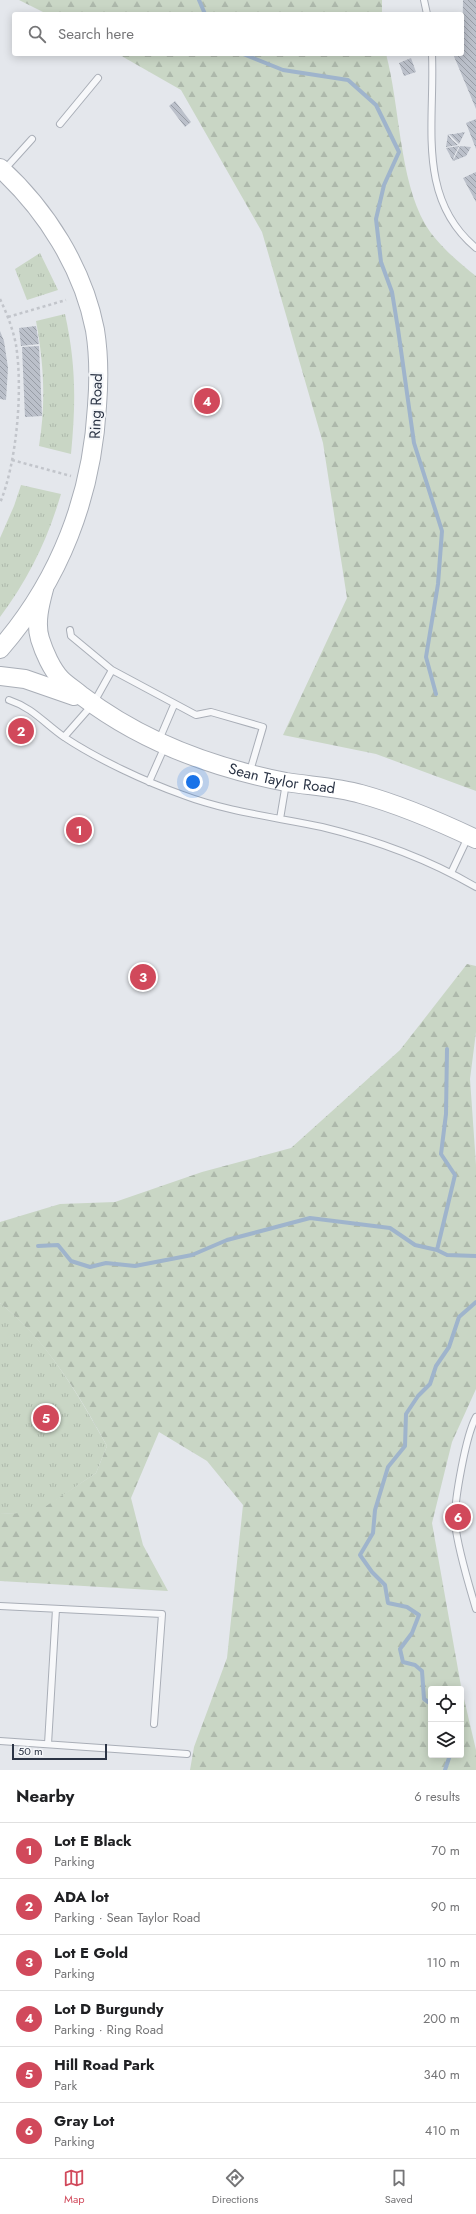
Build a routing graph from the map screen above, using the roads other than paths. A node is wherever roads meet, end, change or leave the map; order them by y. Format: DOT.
graph roads {
  1 [pos="424,0"];
  2 [pos="427,12"];
  3 [pos="432,56"];
  4 [pos="98,78"];
  5 [pos="60,124"];
  6 [pos="32,139"];
  7 [pos="2,170"];
  8 [pos="476,248"];
  9 [pos="44,589"];
  10 [pos="70,630"];
  11 [pos="0,649"];
  12 [pos="112,670"];
  13 [pos="0,676"];
  14 [pos="9,700"];
  15 [pos="93,704"];
  16 [pos="174,705"];
  17 [pos="64,737"];
  18 [pos="162,743"];
  19 [pos="250,773"];
  20 [pos="286,781"];
  21 [pos="149,782"];
  22 [pos="280,819"];
  23 [pos="472,837"];
  24 [pos="451,873"];
  25 [pos="476,887"];
  26 [pos="476,1417"];
  27 [pos="0,1606"];
  28 [pos="56,1609"];
  29 [pos="476,1609"];
  30 [pos="154,1724"];
  31 [pos="0,1741"];
  32 [pos="48,1744"];
  33 [pos="187,1754"];
  1 -- 2 [label="lane"];
  3 -- 8 [label="lane"];
  4 -- 5 [label="lane"];
  6 -- 7 [label="lane"];
  7 -- 9 [label="main road, Ring Road"];
  9 -- 11 [label="main road, Ring Road"];
  9 -- 15 [label="main road, Sean Taylor Road"];
  10 -- 12 [label="lane"];
  12 -- 15 [label="lane"];
  12 -- 16 [label="lane"];
  13 -- 15 [label="main road, Sean Taylor Road"];
  14 -- 17 [label="lane"];
  15 -- 17 [label="lane"];
  15 -- 18 [label="main road, Sean Taylor Road"];
  16 -- 18 [label="lane"];
  16 -- 19 [label="lane"];
  17 -- 21 [label="lane"];
  18 -- 19 [label="main road, Sean Taylor Road"];
  18 -- 21 [label="lane"];
  19 -- 20 [label="main road, Sean Taylor Road"];
  20 -- 22 [label="lane"];
  20 -- 23 [label="main road, Sean Taylor Road"];
  21 -- 22 [label="lane"];
  22 -- 24 [label="lane"];
  23 -- 24 [label="lane"];
  24 -- 25 [label="lane"];
  26 -- 29 [label="lane"];
  27 -- 28 [label="lane"];
  28 -- 30 [label="lane"];
  28 -- 32 [label="lane"];
  31 -- 32 [label="lane"];
  32 -- 33 [label="lane"];
}
